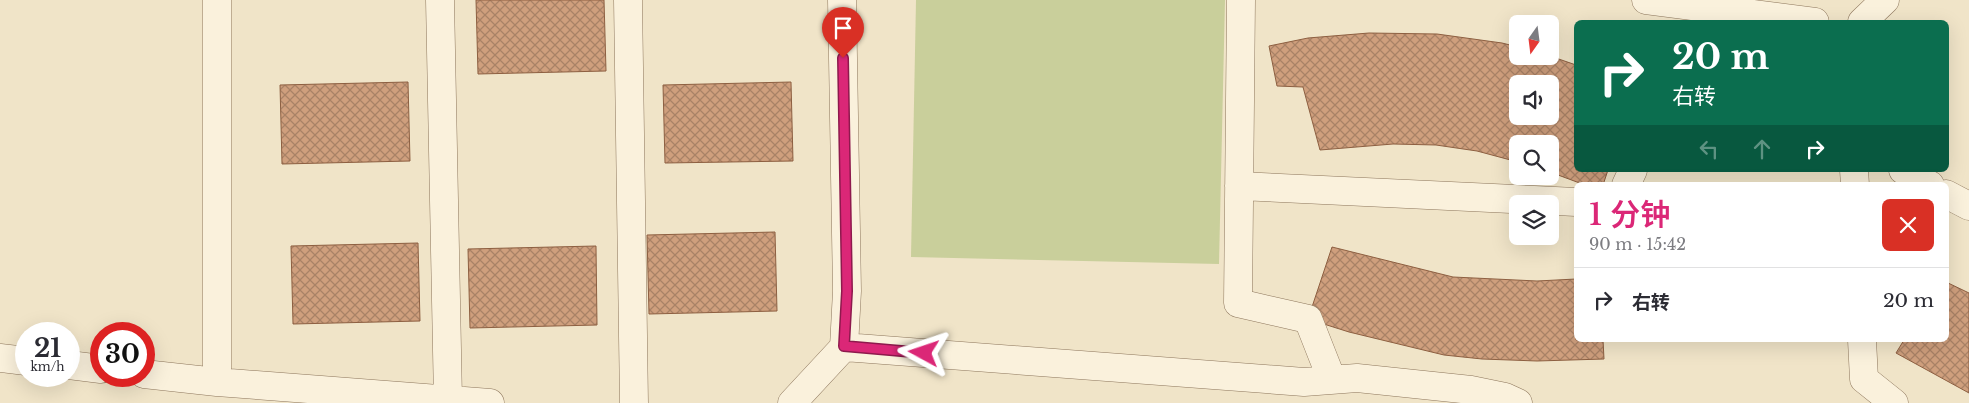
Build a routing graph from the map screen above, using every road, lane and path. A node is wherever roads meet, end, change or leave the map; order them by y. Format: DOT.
graph roads {
  1 [pos="218,0"];
  2 [pos="440,0"];
  3 [pos="628,0"];
  4 [pos="842,0"];
  5 [pos="1241,0"];
  6 [pos="1646,0"];
  7 [pos="1885,0"];
  8 [pos="1709,16"];
  9 [pos="1780,20"];
  10 [pos="1864,20"];
  11 [pos="1907,172"];
  12 [pos="1925,182"];
  13 [pos="1239,186"];
  14 [pos="1949,196"];
  15 [pos="1574,202"];
  16 [pos="1969,206"];
  17 [pos="1862,342"];
  18 [pos="844,346"];
  19 [pos="0,358"];
  20 [pos="15,360"];
  21 [pos="155,375"];
  22 [pos="1332,380"];
  23 [pos="217,382"];
  24 [pos="448,400"];
  25 [pos="490,403"];
  26 [pos="634,403"];
  27 [pos="792,403"];
  28 [pos="1518,403"];
  29 [pos="1894,403"];
  1 -- 23 [label="street"];
  2 -- 24 [label="street"];
  3 -- 26 [label="street"];
  4 -- 18 [label="street"];
  5 -- 13 [label="street"];
  6 -- 8 [label="street"];
  7 -- 10 [label="street"];
  8 -- 9 [label="street"];
  11 -- 12 [label="street"];
  13 -- 15 [label="street"];
  13 -- 22 [label="street"];
  14 -- 16 [label="street"];
  17 -- 29 [label="street"];
  18 -- 22 [label="street"];
  18 -- 27 [label="street"];
  19 -- 20 [label="street"];
  21 -- 23 [label="street"];
  22 -- 28 [label="street"];
  23 -- 24 [label="street"];
  24 -- 25 [label="street"];
}
